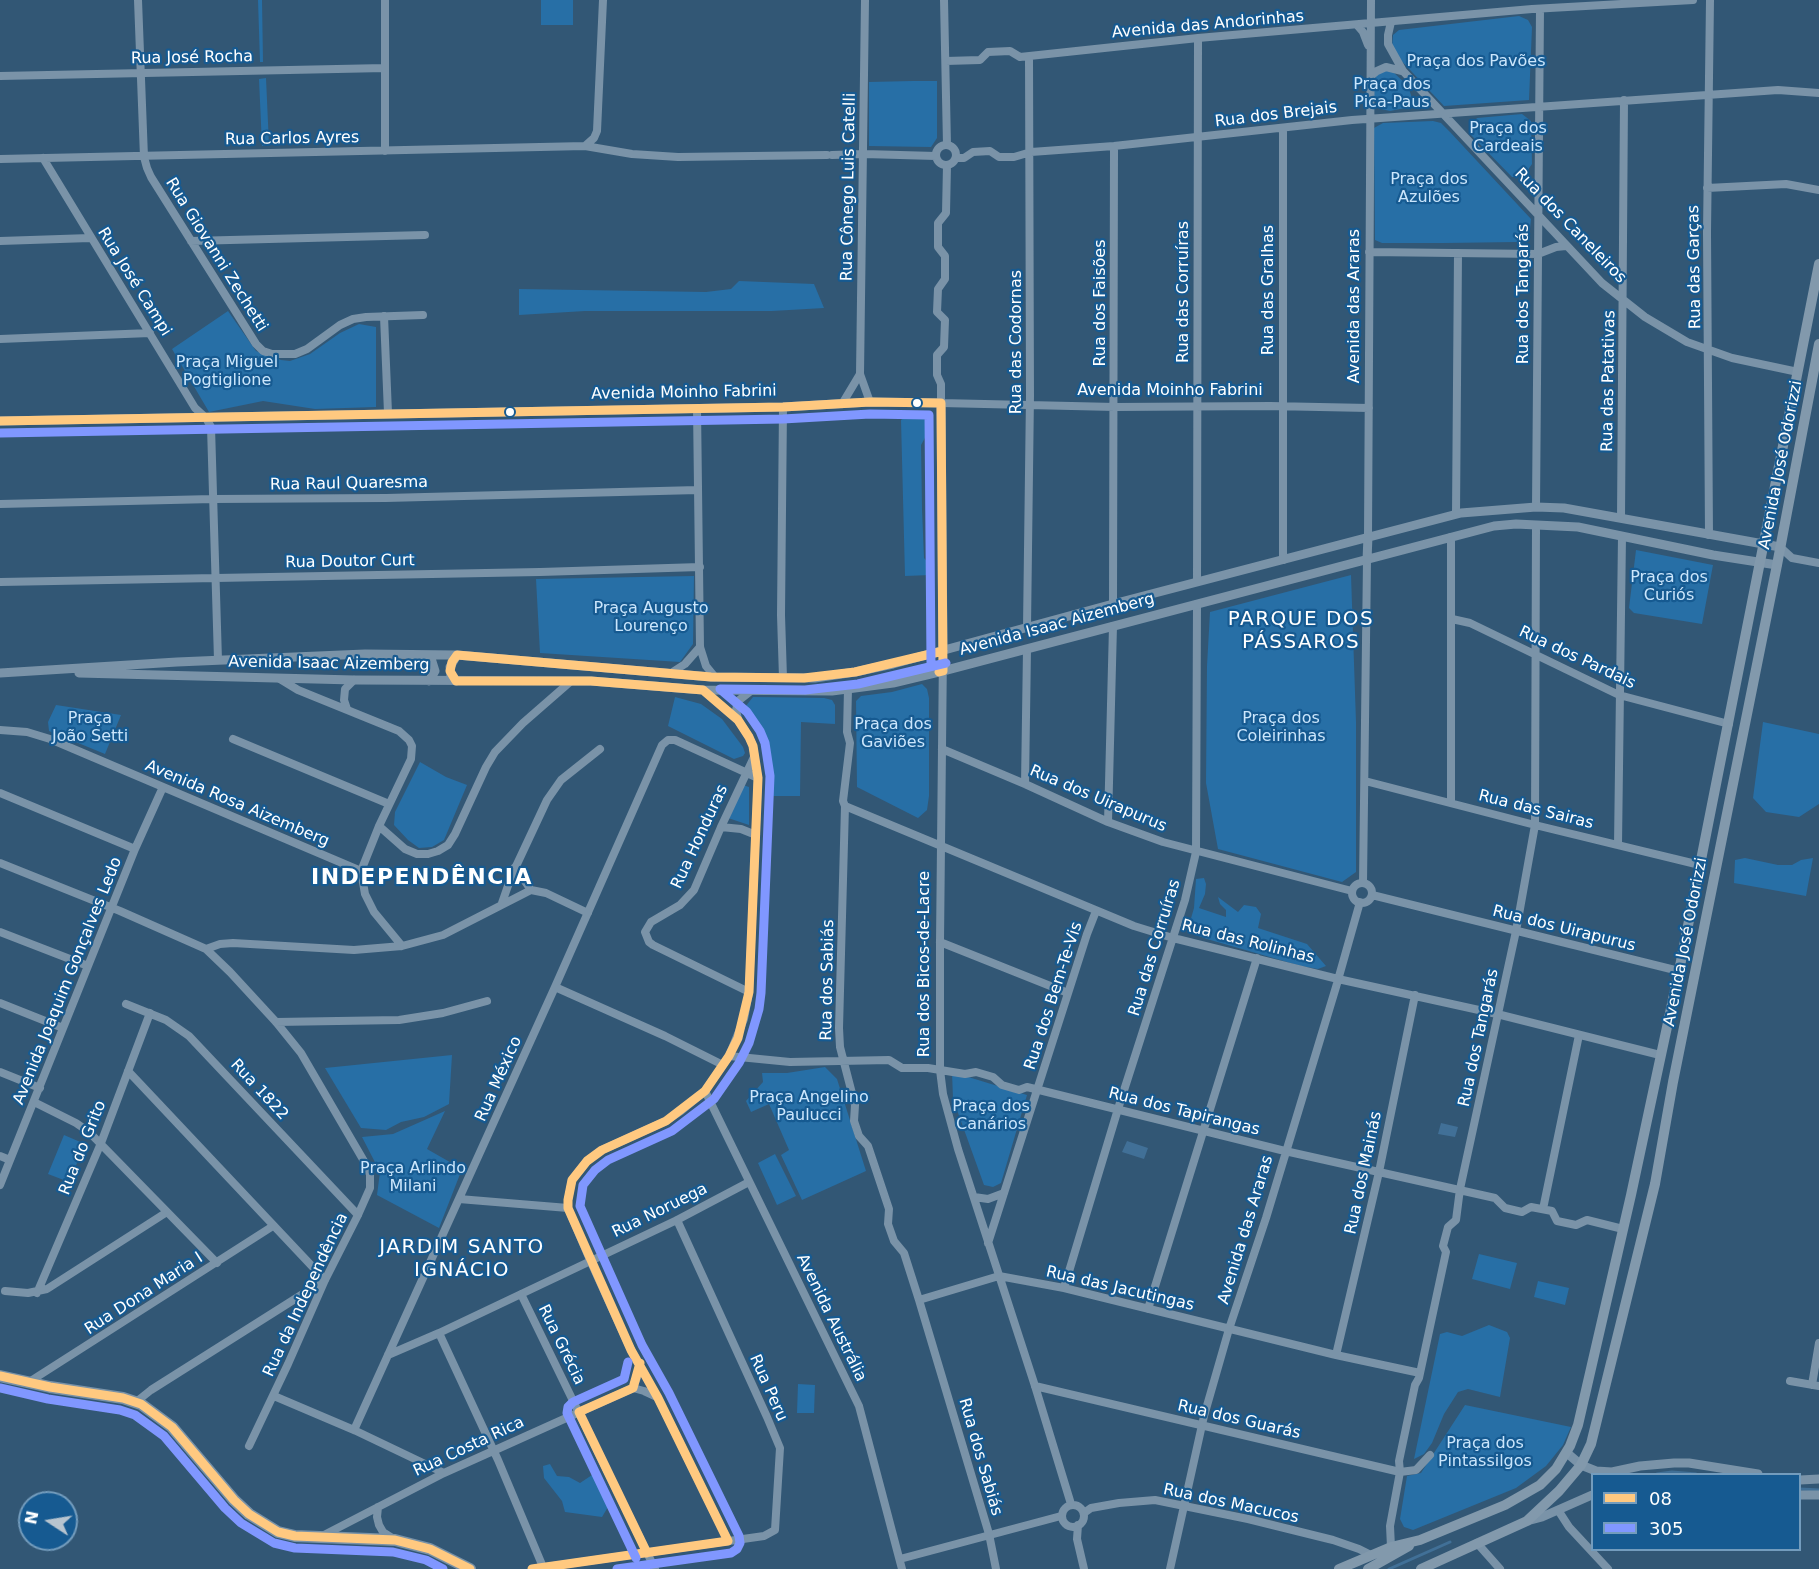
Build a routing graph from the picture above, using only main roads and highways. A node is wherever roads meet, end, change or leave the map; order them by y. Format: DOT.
graph roads {
  1 [pos="1819,264"];
  2 [pos="1819,344"];
  3 [pos="1817,366"];
  4 [pos="0,1376"];
  5 [pos="1420,1540"];
  6 [pos="470,1569"];
  7 [pos="1340,1569"];
  8 [pos="1368,1569"];
  9 [pos="1421,1569"];
  1 -- 5 [label="main road, Avenida José Odorizzi"];
  2 -- 3 [label="main road, Avenida José Odorizzi"];
  3 -- 9 [label="main road, Avenida José Odorizzi"];
  4 -- 6 [label="main road"];
  5 -- 7 [label="main road"];
  5 -- 8 [label="main road"];
}
